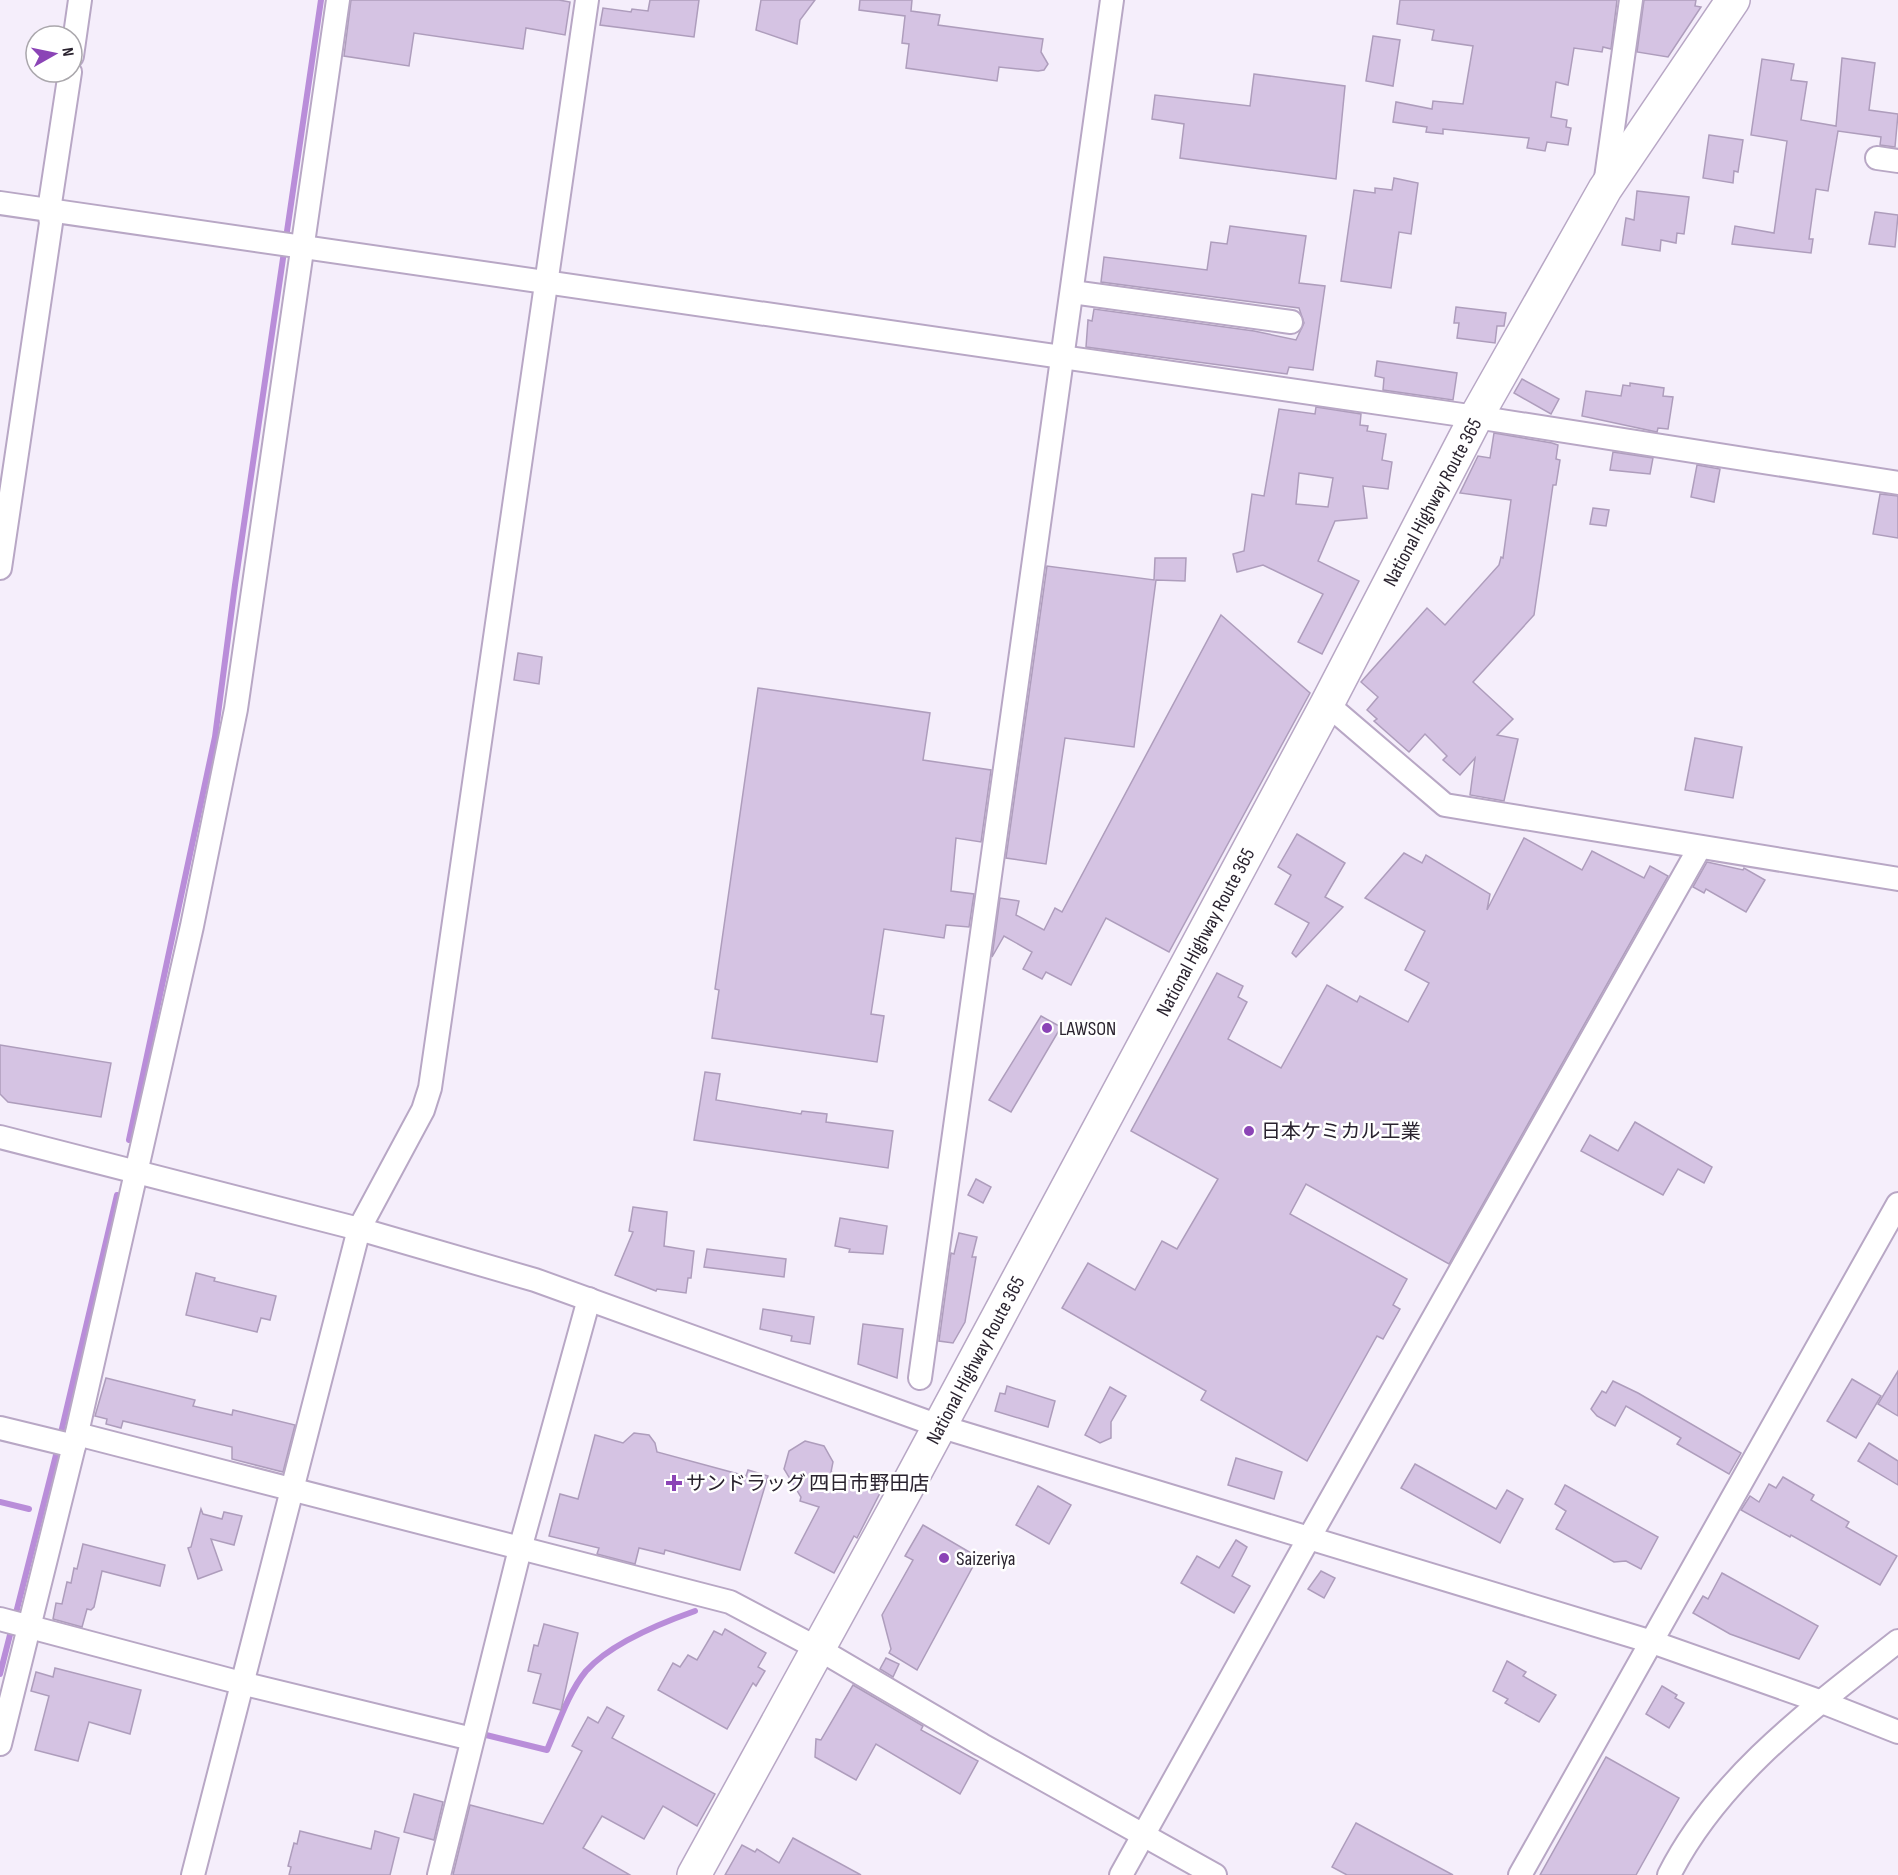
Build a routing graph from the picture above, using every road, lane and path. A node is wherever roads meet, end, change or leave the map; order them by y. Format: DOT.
graph roads {
  1 [pos="80,0"];
  2 [pos="338,0"];
  3 [pos="587,0"];
  4 [pos="1112,0"];
  5 [pos="1631,0"];
  6 [pos="1733,0"];
  7 [pos="77,24"];
  8 [pos="68,84"];
  9 [pos="1605,189"];
  10 [pos="0,203"];
  11 [pos="49,210"];
  12 [pos="301,247"];
  13 [pos="548,284"];
  14 [pos="1072,292"];
  15 [pos="1291,322"];
  16 [pos="1062,358"];
  17 [pos="1476,417"];
  18 [pos="1898,483"];
  19 [pos="0,568"];
  20 [pos="1327,704"];
  21 [pos="1700,847"];
  22 [pos="1898,879"];
  23 [pos="0,1137"];
  24 [pos="136,1171"];
  25 [pos="1898,1204"];
  26 [pos="359,1229"];
  27 [pos="589,1299"];
  28 [pos="920,1378"];
  29 [pos="939,1426"];
  30 [pos="0,1428"];
  31 [pos="75,1442"];
  32 [pos="293,1490"];
  33 [pos="1309,1538"];
  34 [pos="520,1549"];
  35 [pos="0,1619"];
  36 [pos="28,1627"];
  37 [pos="1898,1641"];
  38 [pos="1652,1642"];
  39 [pos="816,1648"];
  40 [pos="242,1683"];
  41 [pos="1822,1701"];
  42 [pos="1898,1732"];
  43 [pos="472,1739"];
  44 [pos="0,1744"];
  45 [pos="1144,1836"];
  46 [pos="193,1875"];
  47 [pos="439,1875"];
  48 [pos="694,1875"];
  49 [pos="1121,1875"];
  50 [pos="1215,1875"];
  51 [pos="1520,1875"];
  52 [pos="1669,1875"];
  1 -- 7 [label="street"];
  2 -- 12 [label="street"];
  3 -- 13 [label="street"];
  4 -- 14 [label="street"];
  5 -- 9 [label="street"];
  6 -- 9 [label="highway, National Highway Route 365"];
  8 -- 11 [label="street"];
  9 -- 17 [label="highway, National Highway Route 365"];
  10 -- 11 [label="street"];
  11 -- 12 [label="street"];
  11 -- 19 [label="street"];
  12 -- 13 [label="street"];
  12 -- 24 [label="street"];
  13 -- 16 [label="street"];
  13 -- 26 [label="street"];
  14 -- 15 [label="street"];
  14 -- 16 [label="street"];
  16 -- 17 [label="street"];
  16 -- 28 [label="street"];
  17 -- 18 [label="street"];
  17 -- 20 [label="highway, National Highway Route 365"];
  20 -- 21 [label="street"];
  20 -- 29 [label="highway, National Highway Route 365"];
  21 -- 22 [label="street"];
  21 -- 33 [label="street"];
  23 -- 24 [label="street"];
  24 -- 26 [label="street"];
  24 -- 31 [label="street"];
  25 -- 38 [label="street"];
  26 -- 27 [label="street"];
  26 -- 32 [label="street"];
  27 -- 29 [label="street"];
  27 -- 34 [label="street"];
  29 -- 33 [label="street"];
  29 -- 39 [label="highway, National Highway Route 365"];
  30 -- 31 [label="street"];
  31 -- 32 [label="street"];
  31 -- 36 [label="street"];
  32 -- 34 [label="street"];
  32 -- 40 [label="street"];
  33 -- 38 [label="street"];
  33 -- 45 [label="street"];
  34 -- 39 [label="street"];
  34 -- 43 [label="street"];
  35 -- 36 [label="street"];
  36 -- 40 [label="street"];
  36 -- 44 [label="street"];
  37 -- 41 [label="street"];
  38 -- 41 [label="street"];
  38 -- 51 [label="street"];
  39 -- 45 [label="street"];
  39 -- 48 [label="highway, National Highway Route 365"];
  40 -- 43 [label="street"];
  40 -- 46 [label="street"];
  41 -- 42 [label="street"];
  41 -- 52 [label="street"];
  43 -- 47 [label="street"];
  45 -- 49 [label="street"];
  45 -- 50 [label="street"];
}
